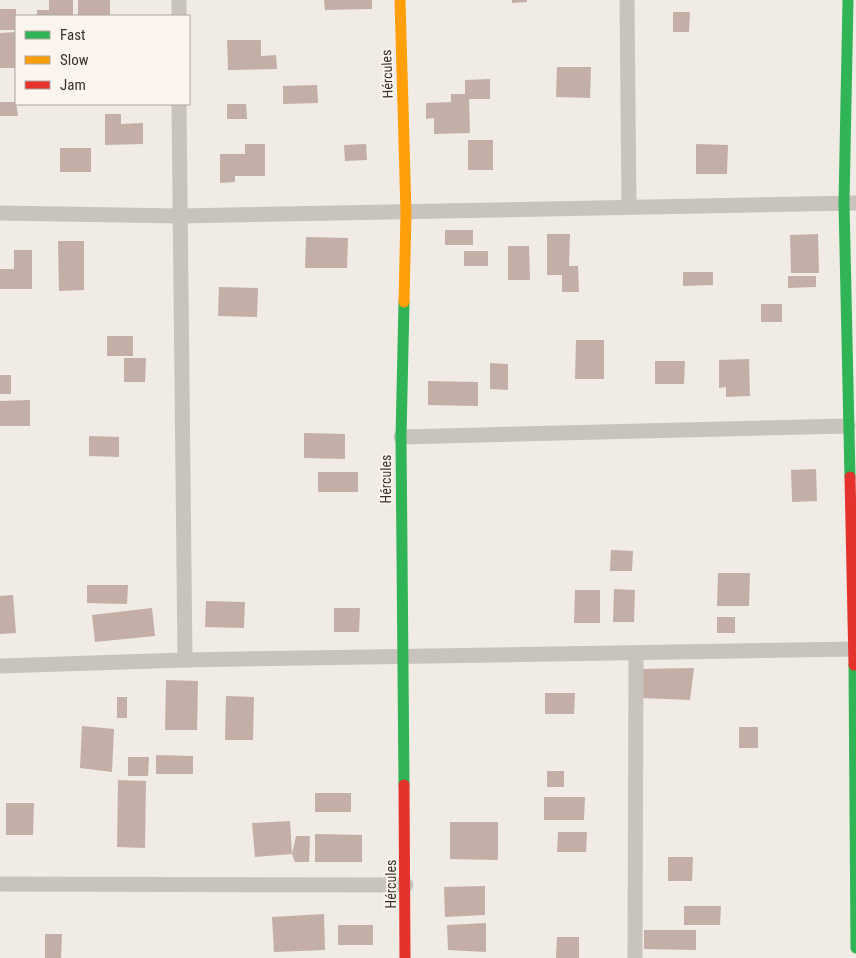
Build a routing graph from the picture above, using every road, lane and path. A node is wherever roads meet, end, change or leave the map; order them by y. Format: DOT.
graph roads {
  1 [pos="178,0"];
  2 [pos="400,0"];
  3 [pos="627,0"];
  4 [pos="848,0"];
  5 [pos="179,15"];
  6 [pos="179,105"];
  7 [pos="850,203"];
  8 [pos="629,207"];
  9 [pos="0,213"];
  10 [pos="406,213"];
  11 [pos="180,216"];
  12 [pos="848,426"];
  13 [pos="401,437"];
  14 [pos="855,649"];
  15 [pos="636,654"];
  16 [pos="403,658"];
  17 [pos="185,660"];
  18 [pos="0,666"];
  19 [pos="856,875"];
  20 [pos="0,884"];
  21 [pos="406,884"];
  22 [pos="856,948"];
  23 [pos="405,958"];
  24 [pos="635,958"];
  1 -- 5 [label="street"];
  2 -- 10 [label="street, Hércules"];
  3 -- 8 [label="street"];
  4 -- 7 [label="street"];
  6 -- 11 [label="street"];
  7 -- 8 [label="street"];
  7 -- 12 [label="street"];
  8 -- 10 [label="street"];
  9 -- 11 [label="street"];
  10 -- 11 [label="street"];
  10 -- 13 [label="street, Hércules"];
  11 -- 17 [label="street"];
  12 -- 13 [label="street"];
  12 -- 14 [label="street"];
  13 -- 16 [label="street, Hércules"];
  14 -- 15 [label="street"];
  14 -- 19 [label="street"];
  15 -- 16 [label="street"];
  15 -- 24 [label="street"];
  16 -- 17 [label="street"];
  16 -- 21 [label="street, Hércules"];
  17 -- 18 [label="street"];
  19 -- 22 [label="street"];
  20 -- 21 [label="street"];
  21 -- 23 [label="street, Hércules"];
}
